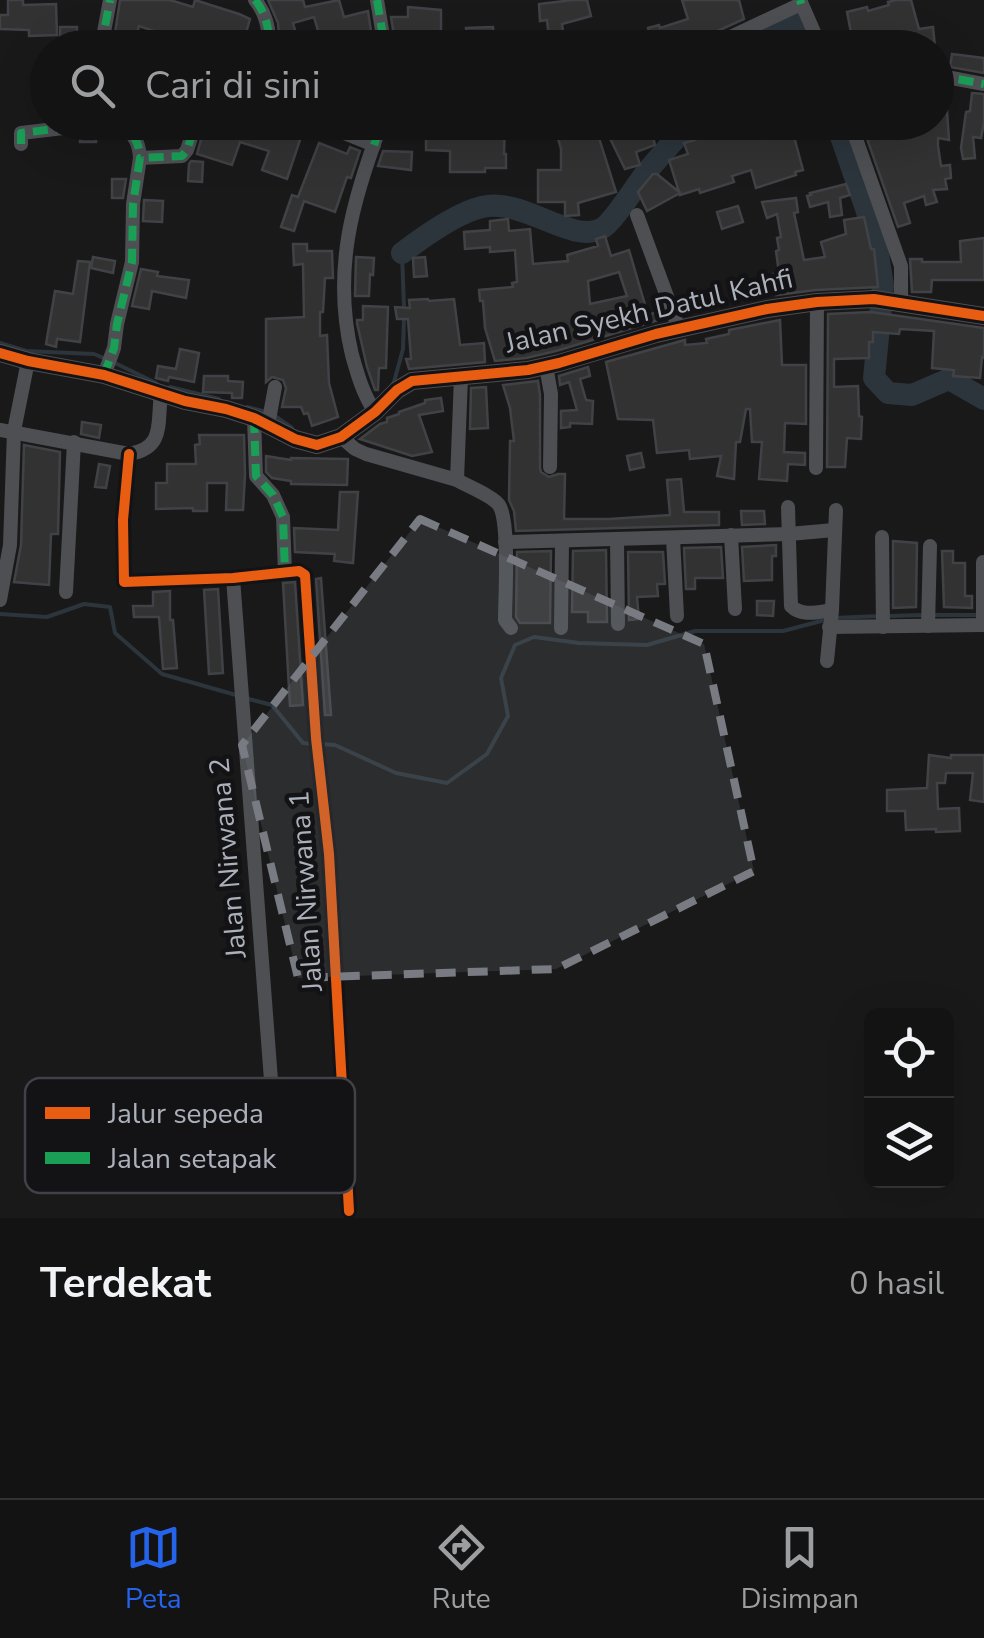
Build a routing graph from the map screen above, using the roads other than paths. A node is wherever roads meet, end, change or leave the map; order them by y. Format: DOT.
graph roads {
  1 [pos="110,0"];
  2 [pos="255,0"];
  3 [pos="377,0"];
  4 [pos="800,2"];
  5 [pos="104,30"];
  6 [pos="268,30"];
  7 [pos="382,30"];
  8 [pos="743,30"];
  9 [pos="813,30"];
  10 [pos="954,78"];
  11 [pos="984,84"];
  12 [pos="30,131"];
  13 [pos="137,140"];
  14 [pos="190,140"];
  15 [pos="362,140"];
  16 [pos="376,140"];
  17 [pos="856,140"];
  18 [pos="21,144"];
  19 [pos="374,145"];
  20 [pos="140,158"];
  21 [pos="637,215"];
  22 [pos="817,302"];
  23 [pos="899,303"];
  24 [pos="984,316"];
  25 [pos="678,329"];
  26 [pos="0,353"];
  27 [pos="28,361"];
  28 [pos="108,365"];
  29 [pos="546,366"];
  30 [pos="461,377"];
  31 [pos="275,387"];
  32 [pos="161,394"];
  33 [pos="372,408"];
  34 [pos="266,417"];
  35 [pos="7,430"];
  36 [pos="342,437"];
  37 [pos="74,442"];
  38 [pos="129,454"];
  39 [pos="550,466"];
  40 [pos="816,468"];
  41 [pos="457,480"];
  42 [pos="788,508"];
  43 [pos="836,510"];
  44 [pos="834,530"];
  45 [pos="789,534"];
  46 [pos="731,535"];
  47 [pos="882,537"];
  48 [pos="674,538"];
  49 [pos="617,540"];
  50 [pos="505,542"];
  51 [pos="562,542"];
  52 [pos="5,545"];
  53 [pos="930,546"];
  54 [pos="983,562"];
  55 [pos="292,572"];
  56 [pos="233,578"];
  57 [pos="66,592"];
  58 [pos="0,600"];
  59 [pos="734,609"];
  60 [pos="677,616"];
  61 [pos="830,619"];
  62 [pos="883,619"];
  63 [pos="983,619"];
  64 [pos="929,620"];
  65 [pos="618,624"];
  66 [pos="511,628"];
  67 [pos="561,628"];
  68 [pos="827,661"];
  69 [pos="271,1078"];
  70 [pos="342,1078"];
  71 [pos="348,1193"];
  72 [pos="349,1211"];
  1 -- 5 [label="street"];
  2 -- 6 [label="street"];
  3 -- 7 [label="street"];
  4 -- 8 [label="street"];
  4 -- 9 [label="street"];
  10 -- 11 [label="street"];
  12 -- 18 [label="street"];
  13 -- 20 [label="street"];
  14 -- 20 [label="street"];
  15 -- 19 [label="street"];
  16 -- 19 [label="street"];
  17 -- 23 [label="street"];
  19 -- 33 [label="street"];
  20 -- 28 [label="street"];
  21 -- 25 [label="street"];
  22 -- 23 [label="street, Jalan Syekh Datul Kahfi"];
  22 -- 25 [label="street, Jalan Syekh Datul Kahfi"];
  22 -- 40 [label="street"];
  23 -- 24 [label="street, Jalan Syekh Datul Kahfi"];
  25 -- 29 [label="street, Jalan Syekh Datul Kahfi"];
  26 -- 27 [label="street"];
  27 -- 28 [label="street"];
  27 -- 35 [label="street"];
  28 -- 32 [label="street"];
  29 -- 30 [label="street, Jalan Syekh Datul Kahfi"];
  29 -- 39 [label="street"];
  30 -- 33 [label="street, Jalan Syekh Datul Kahfi"];
  30 -- 41 [label="street"];
  31 -- 34 [label="street, Jalan Nirwana 1"];
  32 -- 34 [label="street"];
  32 -- 38 [label="street"];
  33 -- 36 [label="street, Jalan Syekh Datul Kahfi"];
  34 -- 36 [label="street"];
  34 -- 55 [label="street, Jalan Nirwana 1"];
  35 -- 37 [label="street"];
  35 -- 52 [label="street"];
  36 -- 41 [label="street"];
  37 -- 38 [label="street"];
  37 -- 57 [label="street"];
  38 -- 56 [label="street"];
  41 -- 50 [label="street"];
  42 -- 45 [label="street"];
  43 -- 44 [label="street"];
  44 -- 45 [label="street"];
  44 -- 61 [label="street"];
  45 -- 46 [label="street"];
  45 -- 61 [label="street"];
  46 -- 48 [label="street"];
  46 -- 59 [label="street"];
  47 -- 62 [label="street"];
  48 -- 49 [label="street"];
  48 -- 60 [label="street"];
  49 -- 51 [label="street"];
  49 -- 65 [label="street"];
  50 -- 51 [label="street"];
  50 -- 66 [label="street"];
  51 -- 67 [label="street"];
  52 -- 58 [label="street"];
  53 -- 64 [label="street"];
  54 -- 63 [label="street"];
  55 -- 56 [label="street"];
  55 -- 70 [label="street, Jalan Nirwana 1"];
  56 -- 69 [label="street, Jalan Nirwana 2"];
  61 -- 62 [label="street"];
  61 -- 68 [label="street"];
  62 -- 64 [label="street"];
  63 -- 64 [label="street"];
  71 -- 72 [label="street, Jalan Nirwana 1"];
}
